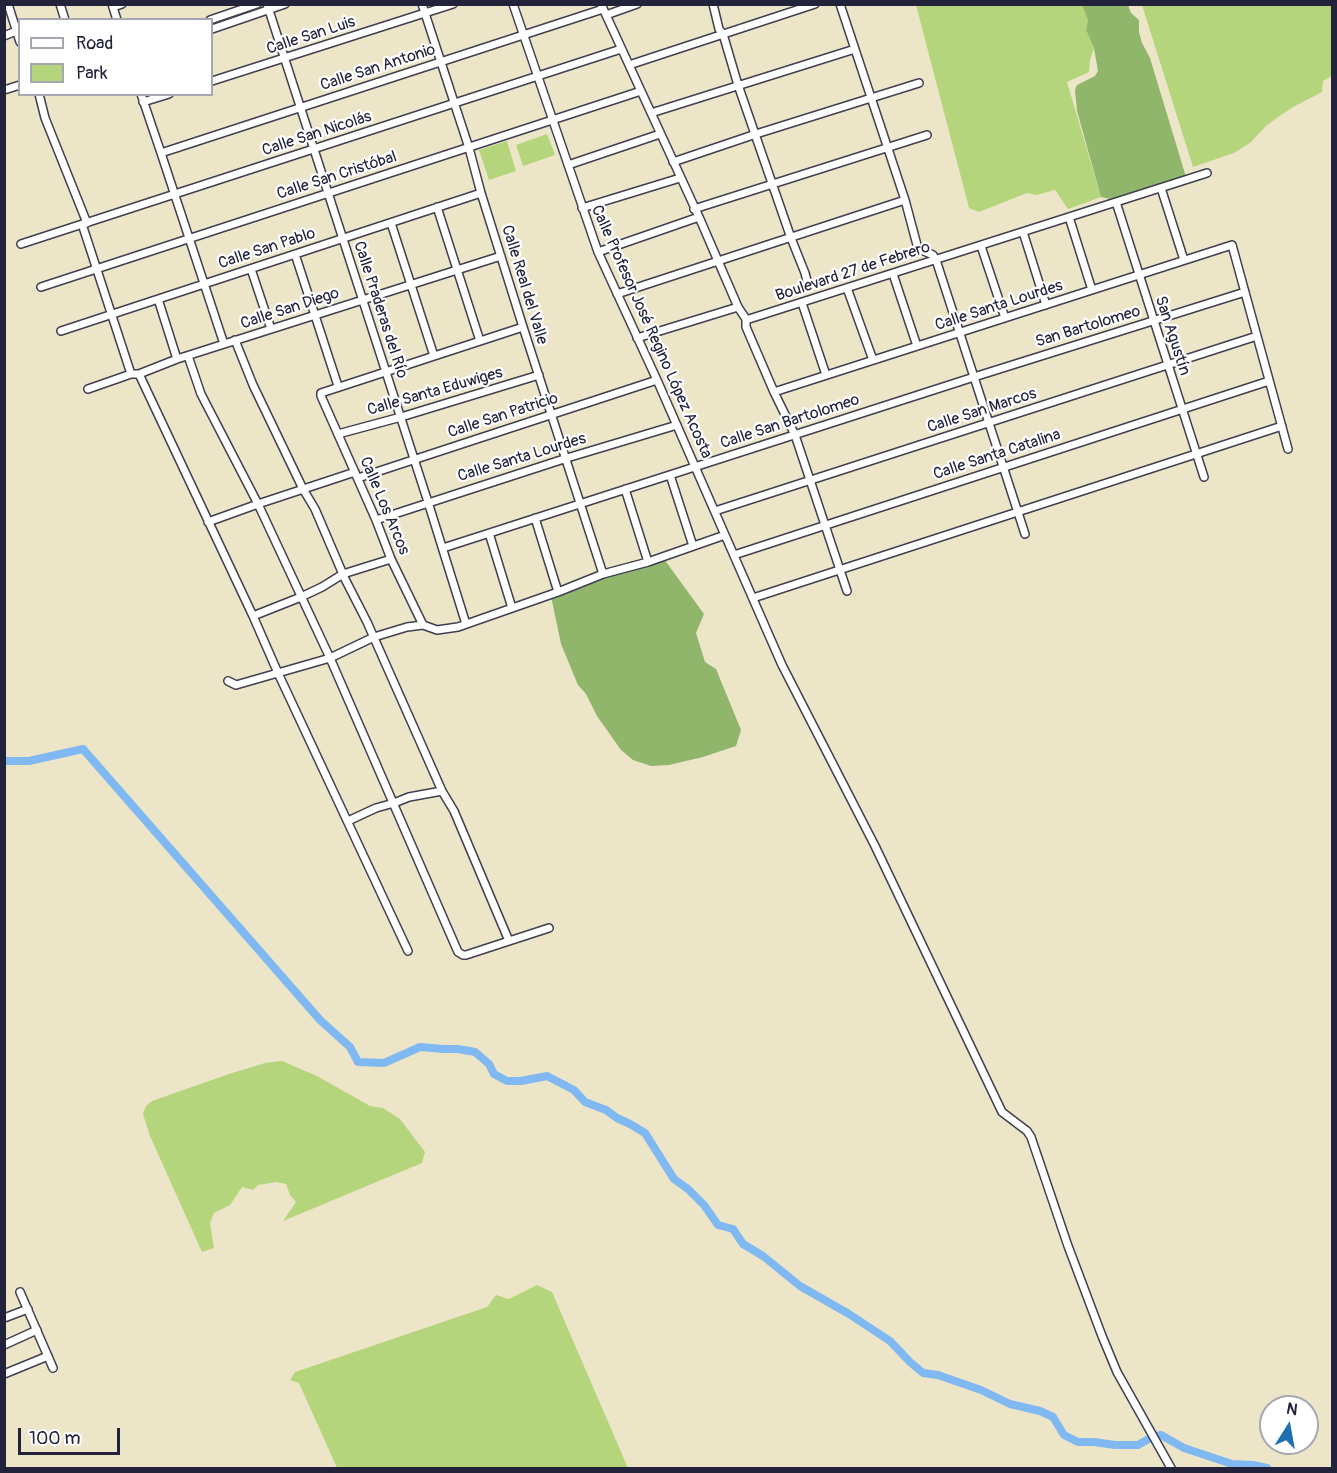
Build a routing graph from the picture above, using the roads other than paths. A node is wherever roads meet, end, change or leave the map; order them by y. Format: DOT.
graph roads {
  1 [pos="8,4"];
  2 [pos="122,4"];
  3 [pos="257,4"];
  4 [pos="285,4"];
  5 [pos="422,4"];
  6 [pos="453,4"];
  7 [pos="513,4"];
  8 [pos="637,4"];
  9 [pos="713,4"];
  10 [pos="815,4"];
  11 [pos="840,4"];
  12 [pos="112,6"];
  13 [pos="268,7"];
  14 [pos="603,9"];
  15 [pos="424,14"];
  16 [pos="213,19"];
  17 [pos="213,28"];
  18 [pos="16,32"];
  19 [pos="723,34"];
  20 [pos="523,35"];
  21 [pos="4,36"];
  22 [pos="18,37"];
  23 [pos="621,49"];
  24 [pos="855,49"];
  25 [pos="284,59"];
  26 [pos="441,62"];
  27 [pos="629,65"];
  28 [pos="537,76"];
  29 [pos="213,81"];
  30 [pos="919,83"];
  31 [pos="738,85"];
  32 [pos="640,91"];
  33 [pos="40,96"];
  34 [pos="142,98"];
  35 [pos="870,98"];
  36 [pos="454,103"];
  37 [pos="301,107"];
  38 [pos="651,113"];
  39 [pos="553,120"];
  40 [pos="660,134"];
  41 [pos="756,134"];
  42 [pos="927,135"];
  43 [pos="469,147"];
  44 [pos="314,148"];
  45 [pos="888,148"];
  46 [pos="161,153"];
  47 [pos="673,162"];
  48 [pos="568,165"];
  49 [pos="1207,173"];
  50 [pos="680,178"];
  51 [pos="772,184"];
  52 [pos="1161,188"];
  53 [pos="329,193"];
  54 [pos="481,193"];
  55 [pos="175,194"];
  56 [pos="905,200"];
  57 [pos="1116,202"];
  58 [pos="437,207"];
  59 [pos="582,208"];
  60 [pos="694,209"];
  61 [pos="699,217"];
  62 [pos="1069,217"];
  63 [pos="85,223"];
  64 [pos="391,223"];
  65 [pos="1023,232"];
  66 [pos="343,238"];
  67 [pos="790,238"];
  68 [pos="189,239"];
  69 [pos="21,244"];
  70 [pos="981,246"];
  71 [pos="598,252"];
  72 [pos="296,254"];
  73 [pos="501,256"];
  74 [pos="936,260"];
  75 [pos="1184,260"];
  76 [pos="718,261"];
  77 [pos="251,268"];
  78 [pos="97,269"];
  79 [pos="458,270"];
  80 [pos="894,274"];
  81 [pos="1139,275"];
  82 [pos="807,281"];
  83 [pos="204,284"];
  84 [pos="411,285"];
  85 [pos="41,287"];
  86 [pos="847,288"];
  87 [pos="1092,290"];
  88 [pos="1245,292"];
  89 [pos="617,294"];
  90 [pos="158,299"];
  91 [pos="362,300"];
  92 [pos="802,303"];
  93 [pos="1046,304"];
  94 [pos="738,308"];
  95 [pos="112,314"];
  96 [pos="315,315"];
  97 [pos="1005,318"];
  98 [pos="746,319"];
  99 [pos="1153,321"];
  100 [pos="523,327"];
  101 [pos="271,329"];
  102 [pos="61,331"];
  103 [pos="960,332"];
  104 [pos="1257,336"];
  105 [pos="637,338"];
  106 [pos="235,340"];
  107 [pos="480,341"];
  108 [pos="224,344"];
  109 [pos="916,346"];
  110 [pos="188,356"];
  111 [pos="434,356"];
  112 [pos="177,359"];
  113 [pos="873,360"];
  114 [pos="1167,365"];
  115 [pos="386,371"];
  116 [pos="131,374"];
  117 [pos="140,374"];
  118 [pos="539,375"];
  119 [pos="826,375"];
  120 [pos="974,377"];
  121 [pos="657,380"];
  122 [pos="1269,381"];
  123 [pos="338,386"];
  124 [pos="88,389"];
  125 [pos="774,392"];
  126 [pos="1181,409"];
  127 [pos="552,415"];
  128 [pos="401,417"];
  129 [pos="989,423"];
  130 [pos="677,425"];
  131 [pos="1282,426"];
  132 [pos="338,434"];
  133 [pos="795,435"];
  134 [pos="1288,449"];
  135 [pos="1197,454"];
  136 [pos="567,458"];
  137 [pos="415,459"];
  138 [pos="695,467"];
  139 [pos="1003,467"];
  140 [pos="356,475"];
  141 [pos="670,475"];
  142 [pos="1204,477"];
  143 [pos="810,480"];
  144 [pos="303,489"];
  145 [pos="626,489"];
  146 [pos="428,502"];
  147 [pos="258,504"];
  148 [pos="581,504"];
  149 [pos="715,511"];
  150 [pos="1017,512"];
  151 [pos="535,518"];
  152 [pos="376,520"];
  153 [pos="208,522"];
  154 [pos="825,525"];
  155 [pos="489,533"];
  156 [pos="1024,534"];
  157 [pos="725,535"];
  158 [pos="693,546"];
  159 [pos="443,548"];
  160 [pos="734,555"];
  161 [pos="391,559"];
  162 [pos="648,562"];
  163 [pos="839,570"];
  164 [pos="603,573"];
  165 [pos="343,574"];
  166 [pos="847,591"];
  167 [pos="558,592"];
  168 [pos="301,597"];
  169 [pos="753,598"];
  170 [pos="512,608"];
  171 [pos="253,616"];
  172 [pos="466,624"];
  173 [pos="423,625"];
  174 [pos="374,637"];
  175 [pos="330,658"];
  176 [pos="278,673"];
  177 [pos="228,681"];
  178 [pos="442,790"];
  179 [pos="394,803"];
  180 [pos="348,821"];
  181 [pos="549,928"];
  182 [pos="509,941"];
  183 [pos="408,951"];
  184 [pos="20,1292"];
  185 [pos="28,1309"];
  186 [pos="4,1318"];
  187 [pos="37,1330"];
  188 [pos="4,1345"];
  189 [pos="48,1356"];
  190 [pos="53,1368"];
  191 [pos="4,1374"];
  192 [pos="1171,1468"];
  1 -- 18 [label="street"];
  2 -- 12 [label="street"];
  3 -- 16 [label="street"];
  4 -- 13 [label="street"];
  5 -- 15 [label="street, Calle Real del Valle"];
  6 -- 15 [label="street, Calle San Luis"];
  7 -- 20 [label="street, Calle Profesor José Regino López Acosta"];
  8 -- 14 [label="street, Calle San Antonio"];
  9 -- 19 [label="street"];
  10 -- 19 [label="street"];
  11 -- 24 [label="street"];
  13 -- 17 [label="street"];
  13 -- 25 [label="street, Calle Praderas del Río"];
  14 -- 20 [label="street, Calle San Antonio"];
  14 -- 23 [label="street"];
  15 -- 25 [label="street, Calle San Luis"];
  15 -- 26 [label="street, Calle Real del Valle"];
  18 -- 21 [label="street"];
  18 -- 22 [label="street"];
  19 -- 27 [label="street"];
  19 -- 31 [label="street"];
  20 -- 26 [label="street, Calle San Antonio"];
  20 -- 28 [label="street, Calle Profesor José Regino López Acosta"];
  23 -- 27 [label="street"];
  23 -- 28 [label="street, Calle San Nicolás"];
  24 -- 31 [label="street"];
  24 -- 35 [label="street"];
  25 -- 29 [label="street, Calle San Luis"];
  25 -- 37 [label="street, Calle Praderas del Río"];
  26 -- 36 [label="street, Calle Real del Valle"];
  26 -- 37 [label="street, Calle San Antonio"];
  27 -- 32 [label="street"];
  28 -- 36 [label="street, Calle San Nicolás"];
  28 -- 39 [label="street, Calle Profesor José Regino López Acosta"];
  30 -- 35 [label="street"];
  31 -- 38 [label="street"];
  31 -- 41 [label="street"];
  32 -- 38 [label="street"];
  32 -- 39 [label="street, Calle San Cristóbal"];
  33 -- 63 [label="street"];
  34 -- 46 [label="street"];
  35 -- 41 [label="street"];
  35 -- 45 [label="street"];
  36 -- 43 [label="street, Calle Real del Valle"];
  36 -- 44 [label="street, Calle San Nicolás"];
  37 -- 44 [label="street, Calle Praderas del Río"];
  37 -- 46 [label="street, Calle San Antonio"];
  38 -- 40 [label="street"];
  39 -- 43 [label="street, Calle San Cristóbal"];
  39 -- 48 [label="street, Calle Profesor José Regino López Acosta"];
  40 -- 47 [label="street"];
  40 -- 48 [label="street"];
  41 -- 47 [label="street"];
  41 -- 51 [label="street"];
  42 -- 45 [label="street"];
  43 -- 53 [label="street, Calle San Cristóbal"];
  43 -- 54 [label="street, Calle Real del Valle"];
  44 -- 53 [label="street, Calle Praderas del Río"];
  44 -- 55 [label="street, Calle San Nicolás"];
  45 -- 51 [label="street"];
  45 -- 56 [label="street"];
  46 -- 55 [label="street"];
  47 -- 50 [label="street"];
  48 -- 59 [label="street, Calle Profesor José Regino López Acosta"];
  49 -- 52 [label="street, Boulevard 27 de Febrero"];
  50 -- 59 [label="street"];
  50 -- 60 [label="street"];
  51 -- 60 [label="street"];
  51 -- 67 [label="street"];
  52 -- 57 [label="street, Boulevard 27 de Febrero"];
  52 -- 75 [label="street"];
  53 -- 66 [label="street, Calle Praderas del Río"];
  53 -- 68 [label="street, Calle San Cristóbal"];
  54 -- 58 [label="street, Calle San Pablo"];
  54 -- 73 [label="street, Calle Real del Valle"];
  55 -- 63 [label="street, Calle San Nicolás"];
  55 -- 68 [label="street"];
  56 -- 67 [label="street"];
  56 -- 74 [label="street"];
  57 -- 62 [label="street, Boulevard 27 de Febrero"];
  57 -- 81 [label="street, San Agustín"];
  58 -- 64 [label="street, Calle San Pablo"];
  58 -- 79 [label="street"];
  59 -- 71 [label="street, Calle Profesor José Regino López Acosta"];
  60 -- 61 [label="street"];
  61 -- 71 [label="street"];
  61 -- 76 [label="street"];
  62 -- 65 [label="street, Boulevard 27 de Febrero"];
  62 -- 87 [label="street"];
  63 -- 69 [label="street, Calle San Nicolás"];
  63 -- 78 [label="street"];
  64 -- 66 [label="street, Calle San Pablo"];
  64 -- 84 [label="street"];
  65 -- 70 [label="street, Boulevard 27 de Febrero"];
  65 -- 93 [label="street"];
  66 -- 72 [label="street, Calle San Pablo"];
  66 -- 91 [label="street, Calle Praderas del Río"];
  67 -- 76 [label="street"];
  67 -- 82 [label="street"];
  68 -- 78 [label="street, Calle San Cristóbal"];
  68 -- 83 [label="street"];
  70 -- 74 [label="street, Boulevard 27 de Febrero"];
  70 -- 97 [label="street"];
  71 -- 89 [label="street, Calle Profesor José Regino López Acosta"];
  72 -- 77 [label="street, Calle San Pablo"];
  72 -- 96 [label="street"];
  73 -- 79 [label="street, Calle San Diego"];
  73 -- 100 [label="street, Calle Real del Valle"];
  74 -- 80 [label="street, Boulevard 27 de Febrero"];
  74 -- 103 [label="street"];
  75 -- 81 [label="street, Calle Santa Lourdes"];
  75 -- 88 [label="street, Calle Santa Lourdes"];
  76 -- 89 [label="street"];
  76 -- 94 [label="street"];
  77 -- 83 [label="street, Calle San Pablo"];
  77 -- 101 [label="street"];
  78 -- 85 [label="street, Calle San Cristóbal"];
  78 -- 95 [label="street"];
  79 -- 84 [label="street, Calle San Diego"];
  79 -- 107 [label="street"];
  80 -- 86 [label="street, Boulevard 27 de Febrero"];
  80 -- 109 [label="street"];
  81 -- 87 [label="street, Calle Santa Lourdes"];
  81 -- 99 [label="street, San Agustín"];
  83 -- 90 [label="street, Calle San Pablo"];
  83 -- 108 [label="street"];
  84 -- 91 [label="street, Calle San Diego"];
  84 -- 111 [label="street"];
  86 -- 92 [label="street, Boulevard 27 de Febrero"];
  86 -- 113 [label="street"];
  87 -- 93 [label="street, Calle Santa Lourdes"];
  88 -- 99 [label="street, San Bartolomeo"];
  88 -- 104 [label="street"];
  89 -- 105 [label="street, Calle Profesor José Regino López Acosta"];
  90 -- 95 [label="street, Calle San Pablo"];
  90 -- 112 [label="street"];
  91 -- 96 [label="street, Calle San Diego"];
  91 -- 115 [label="street, Calle Praderas del Río"];
  92 -- 98 [label="street, Boulevard 27 de Febrero"];
  92 -- 119 [label="street"];
  93 -- 97 [label="street, Calle Santa Lourdes"];
  94 -- 98 [label="street"];
  94 -- 105 [label="street"];
  95 -- 102 [label="street, Calle San Pablo"];
  95 -- 116 [label="street"];
  96 -- 101 [label="street, Calle San Diego"];
  96 -- 123 [label="street"];
  97 -- 103 [label="street, Calle Santa Lourdes"];
  98 -- 125 [label="street"];
  99 -- 114 [label="street, San Agustín"];
  99 -- 120 [label="street, San Bartolomeo"];
  100 -- 107 [label="street"];
  100 -- 118 [label="street, Calle Real del Valle"];
  101 -- 106 [label="street, Calle San Diego"];
  103 -- 109 [label="street, Calle Santa Lourdes"];
  103 -- 120 [label="street"];
  104 -- 114 [label="street, Calle San Marcos"];
  104 -- 122 [label="street"];
  105 -- 121 [label="street, Calle Profesor José Regino López Acosta"];
  106 -- 108 [label="street, Calle San Diego"];
  106 -- 144 [label="street"];
  107 -- 111 [label="street"];
  108 -- 110 [label="street, Calle San Diego"];
  109 -- 113 [label="street, Calle Santa Lourdes"];
  110 -- 112 [label="street, Calle San Diego"];
  110 -- 147 [label="street"];
  111 -- 115 [label="street"];
  112 -- 117 [label="street, Calle San Diego"];
  113 -- 119 [label="street, Calle Santa Lourdes"];
  114 -- 126 [label="street, San Agustín"];
  114 -- 129 [label="street, Calle San Marcos"];
  115 -- 123 [label="street"];
  115 -- 128 [label="street, Calle Praderas del Río"];
  116 -- 117 [label="street, Calle San Diego"];
  116 -- 124 [label="street, Calle San Diego"];
  117 -- 153 [label="street"];
  118 -- 127 [label="street, Calle Real del Valle"];
  118 -- 128 [label="street, Calle Santa Eduwiges"];
  119 -- 125 [label="street, Calle Santa Lourdes"];
  120 -- 129 [label="street"];
  120 -- 133 [label="street, Calle San Bartolomeo"];
  121 -- 127 [label="street, Calle San Patricio"];
  121 -- 130 [label="street, Calle Profesor José Regino López Acosta"];
  122 -- 126 [label="street, Calle Santa Catalina"];
  122 -- 131 [label="street"];
  123 -- 132 [label="street, Calle Los Arcos"];
  125 -- 133 [label="street"];
  126 -- 135 [label="street, San Agustín"];
  126 -- 139 [label="street, Calle Santa Catalina"];
  127 -- 136 [label="street, Calle Real del Valle"];
  127 -- 137 [label="street, Calle San Patricio"];
  128 -- 132 [label="street, Calle Santa Eduwiges"];
  128 -- 137 [label="street, Calle Praderas del Río"];
  129 -- 139 [label="street"];
  129 -- 143 [label="street, Calle San Marcos"];
  130 -- 136 [label="street, Calle Santa Lourdes"];
  130 -- 138 [label="street, Calle Profesor José Regino López Acosta"];
  131 -- 134 [label="street"];
  131 -- 135 [label="street"];
  132 -- 140 [label="street, Calle Los Arcos"];
  133 -- 138 [label="street, Calle San Bartolomeo"];
  133 -- 143 [label="street"];
  135 -- 142 [label="street, San Agustín"];
  135 -- 150 [label="street"];
  136 -- 146 [label="street, Calle Santa Lourdes"];
  136 -- 148 [label="street, Calle Real del Valle"];
  137 -- 140 [label="street, Calle San Patricio"];
  137 -- 146 [label="street, Calle Praderas del Río"];
  138 -- 141 [label="street, Calle San Bartolomeo"];
  138 -- 149 [label="street, Calle Profesor José Regino López Acosta"];
  139 -- 150 [label="street"];
  139 -- 154 [label="street, Calle Santa Catalina"];
  140 -- 144 [label="street, Calle San Patricio"];
  140 -- 152 [label="street, Calle Los Arcos"];
  141 -- 145 [label="street, Calle San Bartolomeo"];
  141 -- 158 [label="street"];
  143 -- 149 [label="street, Calle San Marcos"];
  143 -- 154 [label="street"];
  144 -- 147 [label="street, Calle San Patricio"];
  144 -- 165 [label="street"];
  145 -- 148 [label="street, Calle San Bartolomeo"];
  145 -- 162 [label="street"];
  146 -- 152 [label="street, Calle Santa Lourdes"];
  146 -- 159 [label="street, Calle Praderas del Río"];
  147 -- 153 [label="street, Calle San Patricio"];
  147 -- 168 [label="street"];
  148 -- 151 [label="street, Calle San Bartolomeo"];
  148 -- 164 [label="street, Calle Real del Valle"];
  149 -- 157 [label="street, Calle Profesor José Regino López Acosta"];
  150 -- 156 [label="street"];
  150 -- 163 [label="street"];
  151 -- 155 [label="street, Calle San Bartolomeo"];
  151 -- 167 [label="street"];
  152 -- 161 [label="street, Calle Los Arcos"];
  153 -- 171 [label="street"];
  154 -- 160 [label="street, Calle Santa Catalina"];
  154 -- 163 [label="street"];
  155 -- 159 [label="street, Calle San Bartolomeo"];
  155 -- 170 [label="street"];
  157 -- 158 [label="street"];
  157 -- 160 [label="street, Calle Profesor José Regino López Acosta"];
  158 -- 162 [label="street"];
  159 -- 172 [label="street, Calle Praderas del Río"];
  160 -- 169 [label="street, Calle Profesor José Regino López Acosta"];
  161 -- 165 [label="street"];
  161 -- 173 [label="street, Calle Los Arcos"];
  162 -- 164 [label="street"];
  163 -- 166 [label="street"];
  163 -- 169 [label="street"];
  164 -- 167 [label="street"];
  165 -- 168 [label="street"];
  165 -- 174 [label="street"];
  167 -- 170 [label="street"];
  168 -- 171 [label="street"];
  168 -- 175 [label="street"];
  169 -- 192 [label="street, Calle Profesor José Regino López Acosta"];
  170 -- 172 [label="street"];
  171 -- 176 [label="street"];
  172 -- 173 [label="street"];
  173 -- 174 [label="street"];
  174 -- 175 [label="street"];
  174 -- 178 [label="street"];
  175 -- 176 [label="street"];
  175 -- 179 [label="street"];
  176 -- 177 [label="street"];
  176 -- 180 [label="street"];
  178 -- 179 [label="street"];
  178 -- 182 [label="street"];
  179 -- 180 [label="street"];
  179 -- 182 [label="street"];
  180 -- 183 [label="street"];
  181 -- 182 [label="street"];
  184 -- 185 [label="street"];
  185 -- 186 [label="street"];
  185 -- 187 [label="street"];
  187 -- 188 [label="street"];
  187 -- 189 [label="street"];
  189 -- 190 [label="street"];
  189 -- 191 [label="street"];
}
